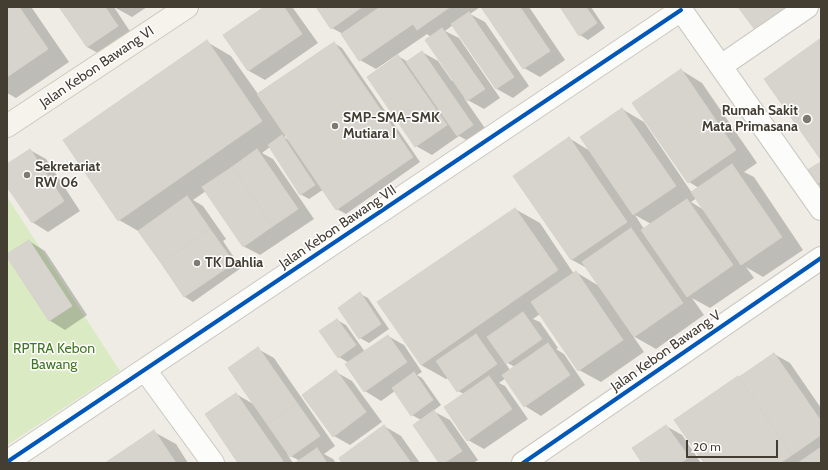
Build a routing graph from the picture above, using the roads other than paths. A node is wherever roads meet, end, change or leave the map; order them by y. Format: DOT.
graph roads {
  1 [pos="187,7"];
  2 [pos="807,7"];
  3 [pos="680,8"];
  4 [pos="721,66"];
  5 [pos="7,126"];
  6 [pos="821,209"];
  7 [pos="821,258"];
  8 [pos="145,370"];
  9 [pos="7,462"];
  10 [pos="213,463"];
  11 [pos="523,463"];
  1 -- 5 [label="street, Jalan Kebon Bawang VI"];
  2 -- 4 [label="street"];
  3 -- 4 [label="street"];
  3 -- 8 [label="street, Jalan Kebon Bawang VII"];
  4 -- 6 [label="street"];
  7 -- 11 [label="street, Jalan Kebon Bawang V"];
  8 -- 9 [label="street, Jalan Kebon Bawang VII"];
  8 -- 10 [label="street"];
}
